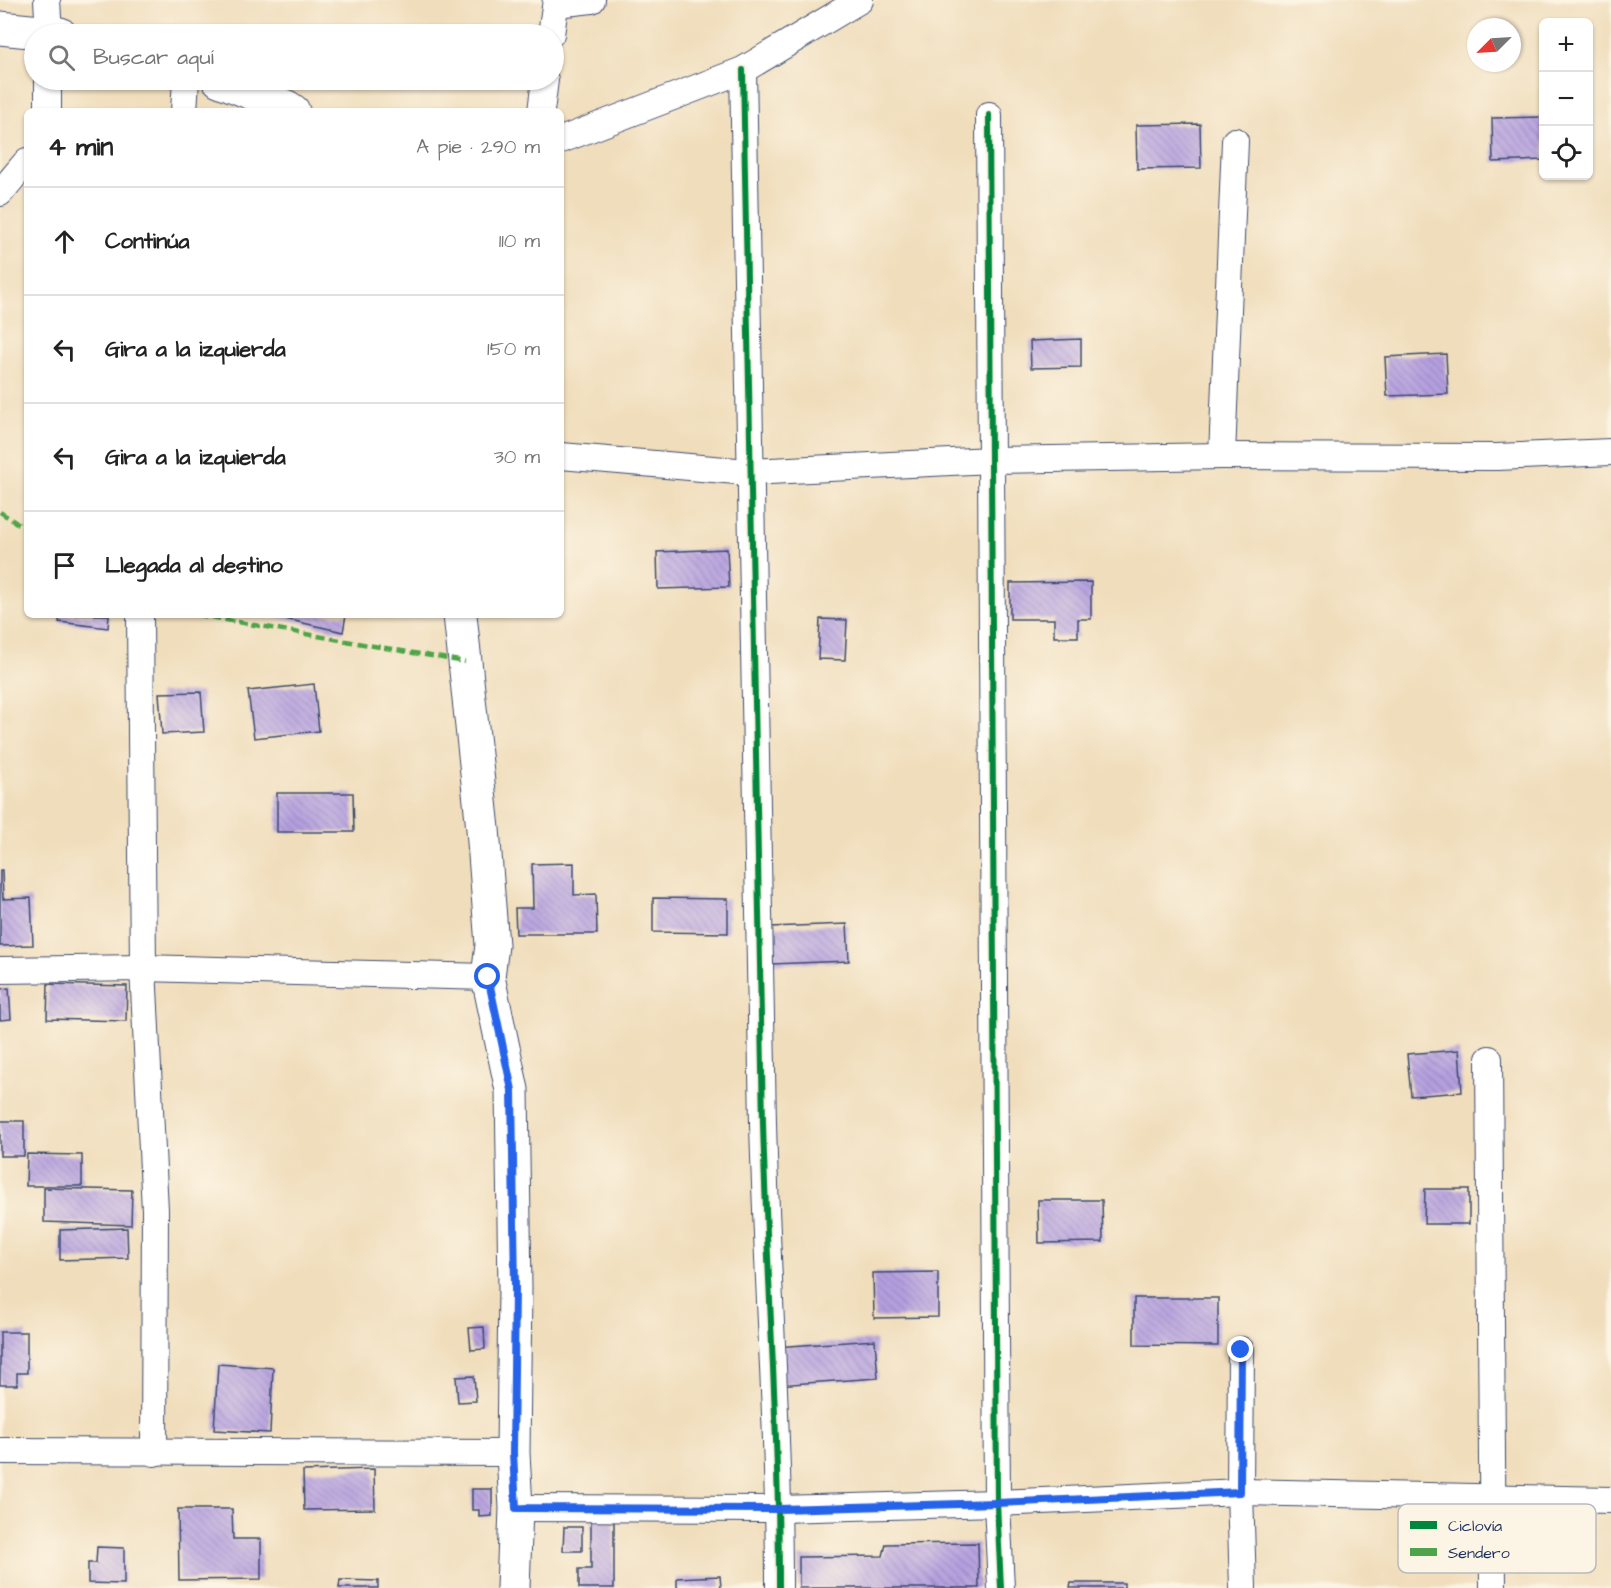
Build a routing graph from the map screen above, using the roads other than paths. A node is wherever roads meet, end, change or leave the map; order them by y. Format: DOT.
graph roads {
  1 [pos="48,0"];
  2 [pos="592,0"];
  3 [pos="860,0"];
  4 [pos="556,2"];
  5 [pos="52,24"];
  6 [pos="553,24"];
  7 [pos="0,28"];
  8 [pos="24,31"];
  9 [pos="743,70"];
  10 [pos="48,90"];
  11 [pos="185,90"];
  12 [pos="243,90"];
  13 [pos="544,90"];
  14 [pos="48,108"];
  15 [pos="184,108"];
  16 [pos="286,108"];
  17 [pos="541,108"];
  18 [pos="989,115"];
  19 [pos="564,139"];
  20 [pos="1235,141"];
  21 [pos="24,165"];
  22 [pos="0,193"];
  23 [pos="1611,452"];
  24 [pos="564,456"];
  25 [pos="1222,456"];
  26 [pos="991,460"];
  27 [pos="748,472"];
  28 [pos="141,618"];
  29 [pos="460,618"];
  30 [pos="143,968"];
  31 [pos="0,970"];
  32 [pos="488,977"];
  33 [pos="1489,1059"];
  34 [pos="1241,1350"];
  35 [pos="0,1451"];
  36 [pos="154,1453"];
  37 [pos="513,1453"];
  38 [pos="1240,1492"];
  39 [pos="1491,1497"];
  40 [pos="1611,1500"];
  41 [pos="997,1503"];
  42 [pos="1491,1504"];
  43 [pos="516,1508"];
  44 [pos="779,1509"];
  45 [pos="1493,1573"];
  46 [pos="513,1588"];
  47 [pos="779,1588"];
  48 [pos="1001,1588"];
  49 [pos="1243,1588"];
  50 [pos="1493,1588"];
  1 -- 5 [label="street"];
  2 -- 4 [label="street"];
  3 -- 9 [label="street"];
  4 -- 6 [label="street"];
  7 -- 8 [label="street"];
  9 -- 19 [label="street"];
  9 -- 27 [label="street"];
  10 -- 14 [label="street"];
  11 -- 15 [label="street"];
  12 -- 16 [label="street"];
  13 -- 17 [label="street"];
  18 -- 26 [label="street"];
  20 -- 25 [label="street"];
  21 -- 22 [label="street"];
  23 -- 25 [label="street"];
  24 -- 27 [label="street"];
  25 -- 26 [label="street"];
  26 -- 27 [label="street"];
  26 -- 41 [label="street"];
  27 -- 44 [label="street"];
  28 -- 30 [label="street"];
  29 -- 32 [label="street"];
  30 -- 31 [label="street"];
  30 -- 32 [label="street"];
  30 -- 36 [label="street"];
  32 -- 37 [label="street"];
  33 -- 39 [label="street"];
  34 -- 38 [label="street"];
  35 -- 36 [label="street"];
  36 -- 37 [label="street"];
  37 -- 43 [label="street"];
  38 -- 39 [label="street"];
  38 -- 41 [label="street"];
  38 -- 49 [label="street"];
  39 -- 40 [label="street"];
  39 -- 42 [label="street"];
  41 -- 44 [label="street"];
  41 -- 48 [label="street"];
  43 -- 44 [label="street"];
  43 -- 46 [label="street"];
  44 -- 47 [label="street"];
  45 -- 50 [label="street"];
}
